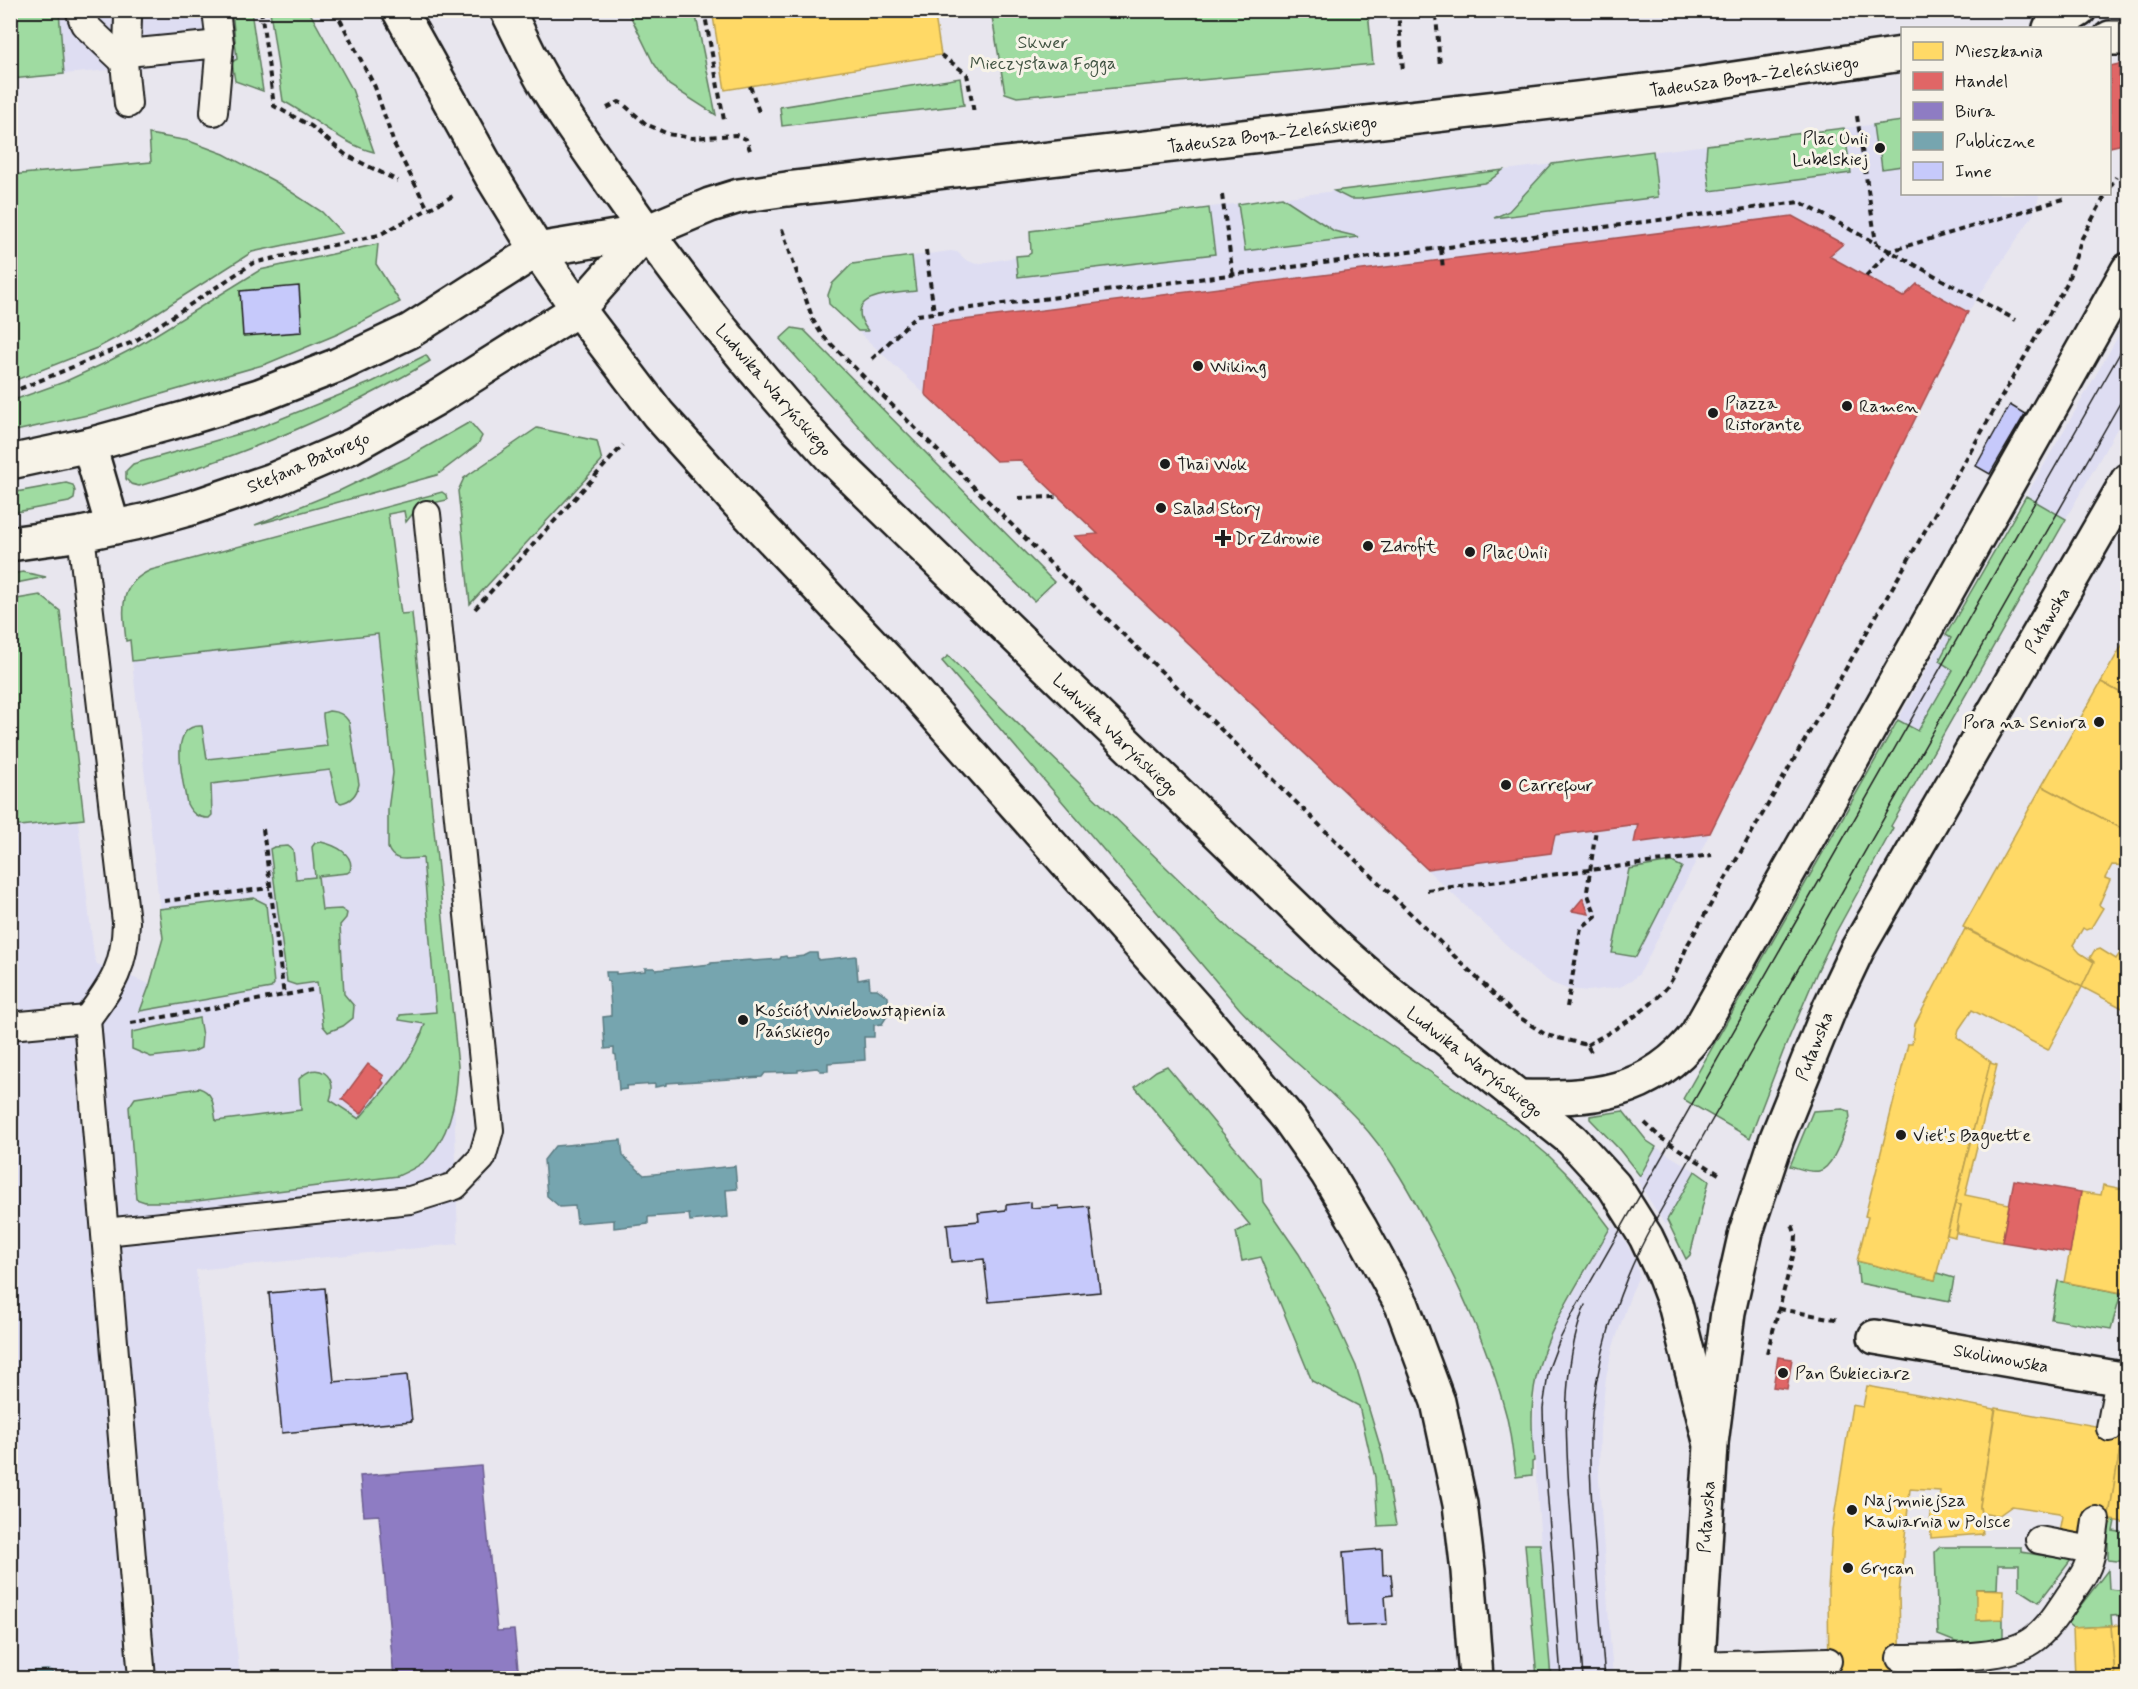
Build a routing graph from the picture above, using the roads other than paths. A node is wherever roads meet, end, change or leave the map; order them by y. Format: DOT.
graph roads {
  1 [pos="79,10"];
  2 [pos="216,10"];
  3 [pos="399,10"];
  4 [pos="507,10"];
  5 [pos="2079,10"];
  6 [pos="128,17"];
  7 [pos="2052,27"];
  8 [pos="2127,38"];
  9 [pos="2111,39"];
  10 [pos="220,44"];
  11 [pos="1901,54"];
  12 [pos="126,58"];
  13 [pos="128,104"];
  14 [pos="214,112"];
  15 [pos="646,232"];
  16 [pos="537,250"];
  17 [pos="2127,270"];
  18 [pos="578,309"];
  19 [pos="89,445"];
  20 [pos="10,462"];
  21 [pos="2127,480"];
  22 [pos="428,514"];
  23 [pos="113,527"];
  24 [pos="81,534"];
  25 [pos="10,544"];
  26 [pos="87,1019"];
  27 [pos="10,1026"];
  28 [pos="1520,1097"];
  29 [pos="105,1232"];
  30 [pos="1875,1336"];
  31 [pos="2123,1379"];
  32 [pos="2110,1428"];
  33 [pos="1711,1445"];
  34 [pos="2096,1520"];
  35 [pos="2039,1540"];
  36 [pos="2092,1550"];
  37 [pos="1900,1658"];
  38 [pos="1828,1661"];
  39 [pos="1697,1672"];
  40 [pos="142,1678"];
  41 [pos="1476,1678"];
  1 -- 12 [label="lane"];
  2 -- 10 [label="lane"];
  3 -- 16 [label="street"];
  4 -- 15 [label="street, Ludwika Waryńskiego"];
  5 -- 7 [label="street"];
  6 -- 12 [label="lane"];
  8 -- 9 [label="street"];
  10 -- 12 [label="lane"];
  10 -- 14 [label="lane"];
  11 -- 15 [label="street, Tadeusza Boya-Żeleńskiego"];
  12 -- 13 [label="lane"];
  15 -- 16 [label="street, Tadeusza Boya-Żeleńskiego"];
  15 -- 18 [label="street, Tadeusza Boya-Żeleńskiego"];
  15 -- 28 [label="street, Ludwika Waryńskiego"];
  16 -- 18 [label="street"];
  16 -- 19 [label="street"];
  17 -- 28 [label="street"];
  18 -- 23 [label="street, Stefana Batorego"];
  18 -- 41 [label="street"];
  19 -- 20 [label="street"];
  19 -- 23 [label="street"];
  21 -- 33 [label="street, Puławska"];
  22 -- 29 [label="lane"];
  23 -- 24 [label="street, Stefana Batorego"];
  24 -- 25 [label="street, Stefana Batorego"];
  24 -- 26 [label="lane"];
  26 -- 27 [label="lane"];
  26 -- 29 [label="lane"];
  28 -- 33 [label="street, Ludwika Waryńskiego"];
  29 -- 40 [label="lane"];
  30 -- 31 [label="street, Skolimowska"];
  31 -- 32 [label="lane"];
  33 -- 39 [label="street, Puławska"];
  34 -- 36 [label="lane"];
  35 -- 36 [label="lane"];
  36 -- 37 [label="lane"];
  38 -- 39 [label="lane"];
}
